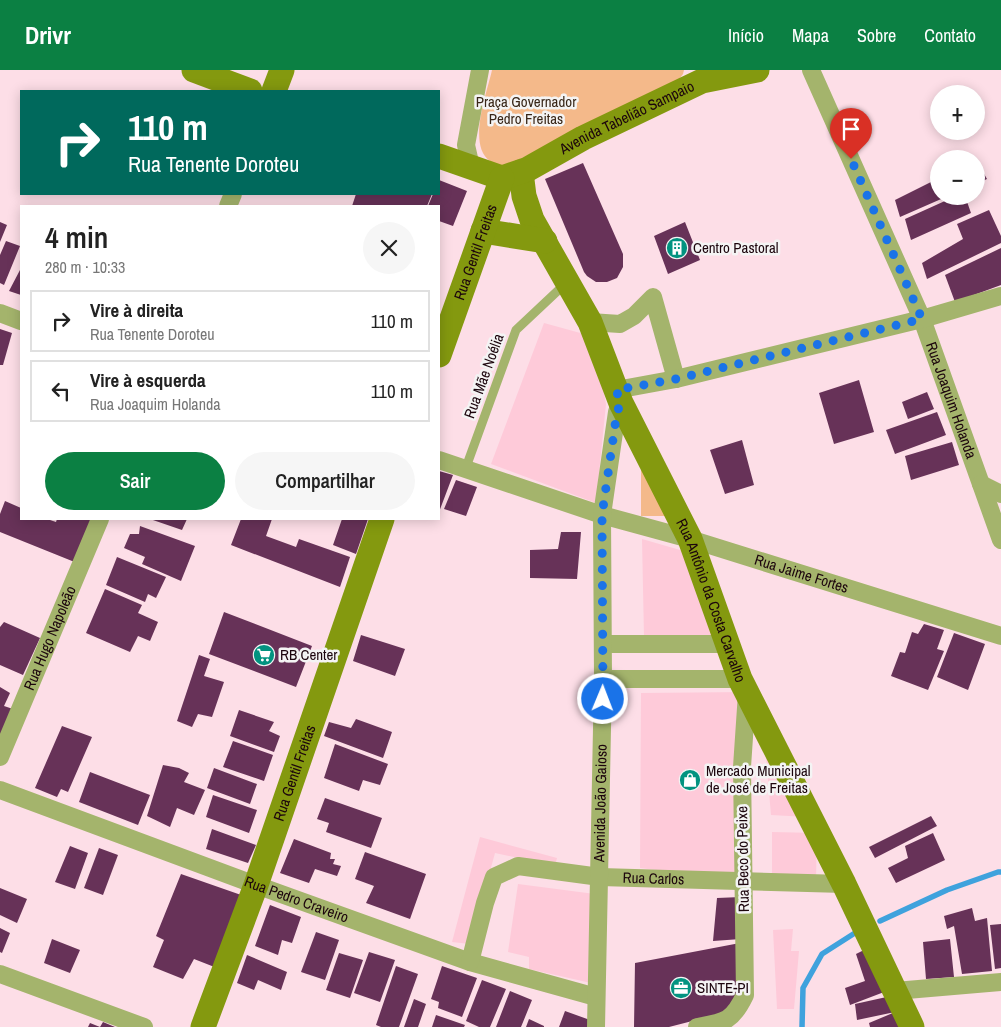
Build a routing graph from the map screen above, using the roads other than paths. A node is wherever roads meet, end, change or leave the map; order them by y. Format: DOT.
graph roads {
  1 [pos="194,70"];
  2 [pos="282,70"];
  3 [pos="480,70"];
  4 [pos="757,70"];
  5 [pos="812,70"];
  6 [pos="702,76"];
  7 [pos="247,90"];
  8 [pos="274,90"];
  9 [pos="440,156"];
  10 [pos="471,167"];
  11 [pos="512,175"];
  12 [pos="483,231"];
  13 [pos="544,241"];
  14 [pos="567,282"];
  15 [pos="1001,296"];
  16 [pos="0,313"];
  17 [pos="922,319"];
  18 [pos="20,320"];
  19 [pos="590,322"];
  20 [pos="440,352"];
  21 [pos="676,379"];
  22 [pos="619,396"];
  23 [pos="440,460"];
  24 [pos="465,470"];
  25 [pos="980,484"];
  26 [pos="1001,494"];
  27 [pos="602,515"];
  28 [pos="100,520"];
  29 [pos="382,520"];
  30 [pos="690,539"];
  31 [pos="1001,540"];
  32 [pos="1001,636"];
  33 [pos="604,644"];
  34 [pos="726,644"];
  35 [pos="603,679"];
  36 [pos="743,686"];
  37 [pos="0,757"];
  38 [pos="0,790"];
  39 [pos="600,877"];
  40 [pos="743,881"];
  41 [pos="844,884"];
  42 [pos="256,885"];
  43 [pos="470,962"];
  44 [pos="0,974"];
  45 [pos="1001,982"];
  46 [pos="895,991"];
  47 [pos="596,996"];
  48 [pos="144,1027"];
  49 [pos="203,1027"];
  50 [pos="596,1027"];
  51 [pos="697,1027"];
  52 [pos="912,1027"];
  1 -- 7 [label="main road"];
  2 -- 8 [label="main road"];
  3 -- 10 [label="street"];
  4 -- 6 [label="main road, Avenida Tabelião Sampaio"];
  5 -- 17 [label="street, Rua Joaquim Holanda"];
  6 -- 11 [label="main road, Avenida Tabelião Sampaio"];
  9 -- 10 [label="main road"];
  10 -- 11 [label="main road"];
  11 -- 12 [label="main road, Rua Gentil Freitas"];
  11 -- 13 [label="main road, Rua Antônio da Costa Carvalho"];
  12 -- 13 [label="main road"];
  12 -- 20 [label="main road, Rua Gentil Freitas"];
  13 -- 14 [label="main road, Rua Antônio da Costa Carvalho"];
  14 -- 19 [label="main road, Rua Antônio da Costa Carvalho"];
  14 -- 24 [label="lane, Rua Mãe Noélia"];
  15 -- 17 [label="street"];
  16 -- 18 [label="street"];
  17 -- 21 [label="street"];
  17 -- 25 [label="street, Rua Joaquim Holanda"];
  19 -- 21 [label="street"];
  19 -- 22 [label="main road, Rua Antônio da Costa Carvalho"];
  21 -- 22 [label="street"];
  22 -- 27 [label="street, Avenida João Gaioso"];
  22 -- 30 [label="main road, Rua Antônio da Costa Carvalho"];
  23 -- 24 [label="street, Rua Jaime Fortes"];
  24 -- 27 [label="street, Rua Jaime Fortes"];
  25 -- 26 [label="street"];
  25 -- 31 [label="street, Rua Joaquim Holanda"];
  27 -- 30 [label="street, Rua Jaime Fortes"];
  27 -- 33 [label="street, Avenida João Gaioso"];
  28 -- 37 [label="street, Rua Hugo Napoleão"];
  29 -- 42 [label="main road, Rua Gentil Freitas"];
  30 -- 32 [label="street, Rua Jaime Fortes"];
  30 -- 34 [label="main road, Rua Antônio da Costa Carvalho"];
  33 -- 34 [label="street"];
  33 -- 35 [label="street, Avenida João Gaioso"];
  34 -- 36 [label="main road, Rua Antônio da Costa Carvalho"];
  35 -- 36 [label="street"];
  35 -- 39 [label="street, Avenida João Gaioso"];
  36 -- 40 [label="street, Rua Beco do Peixe"];
  36 -- 41 [label="main road, Rua Antônio da Costa Carvalho"];
  38 -- 42 [label="street, Rua Pedro Craveiro"];
  39 -- 40 [label="street, Rua Carlos"];
  39 -- 43 [label="street, Rua Carlos"];
  39 -- 47 [label="street, Avenida João Gaioso"];
  40 -- 41 [label="street, Rua Carlos"];
  40 -- 51 [label="street, Rua Beco do Peixe"];
  41 -- 46 [label="main road, Rua Antônio da Costa Carvalho"];
  42 -- 43 [label="street, Rua Pedro Craveiro"];
  42 -- 49 [label="main road, Rua Gentil Freitas"];
  43 -- 47 [label="street, Rua Pedro Craveiro"];
  44 -- 48 [label="street"];
  45 -- 46 [label="street"];
  46 -- 52 [label="main road, Rua Antônio da Costa Carvalho"];
  47 -- 50 [label="street, Avenida João Gaioso"];
}
